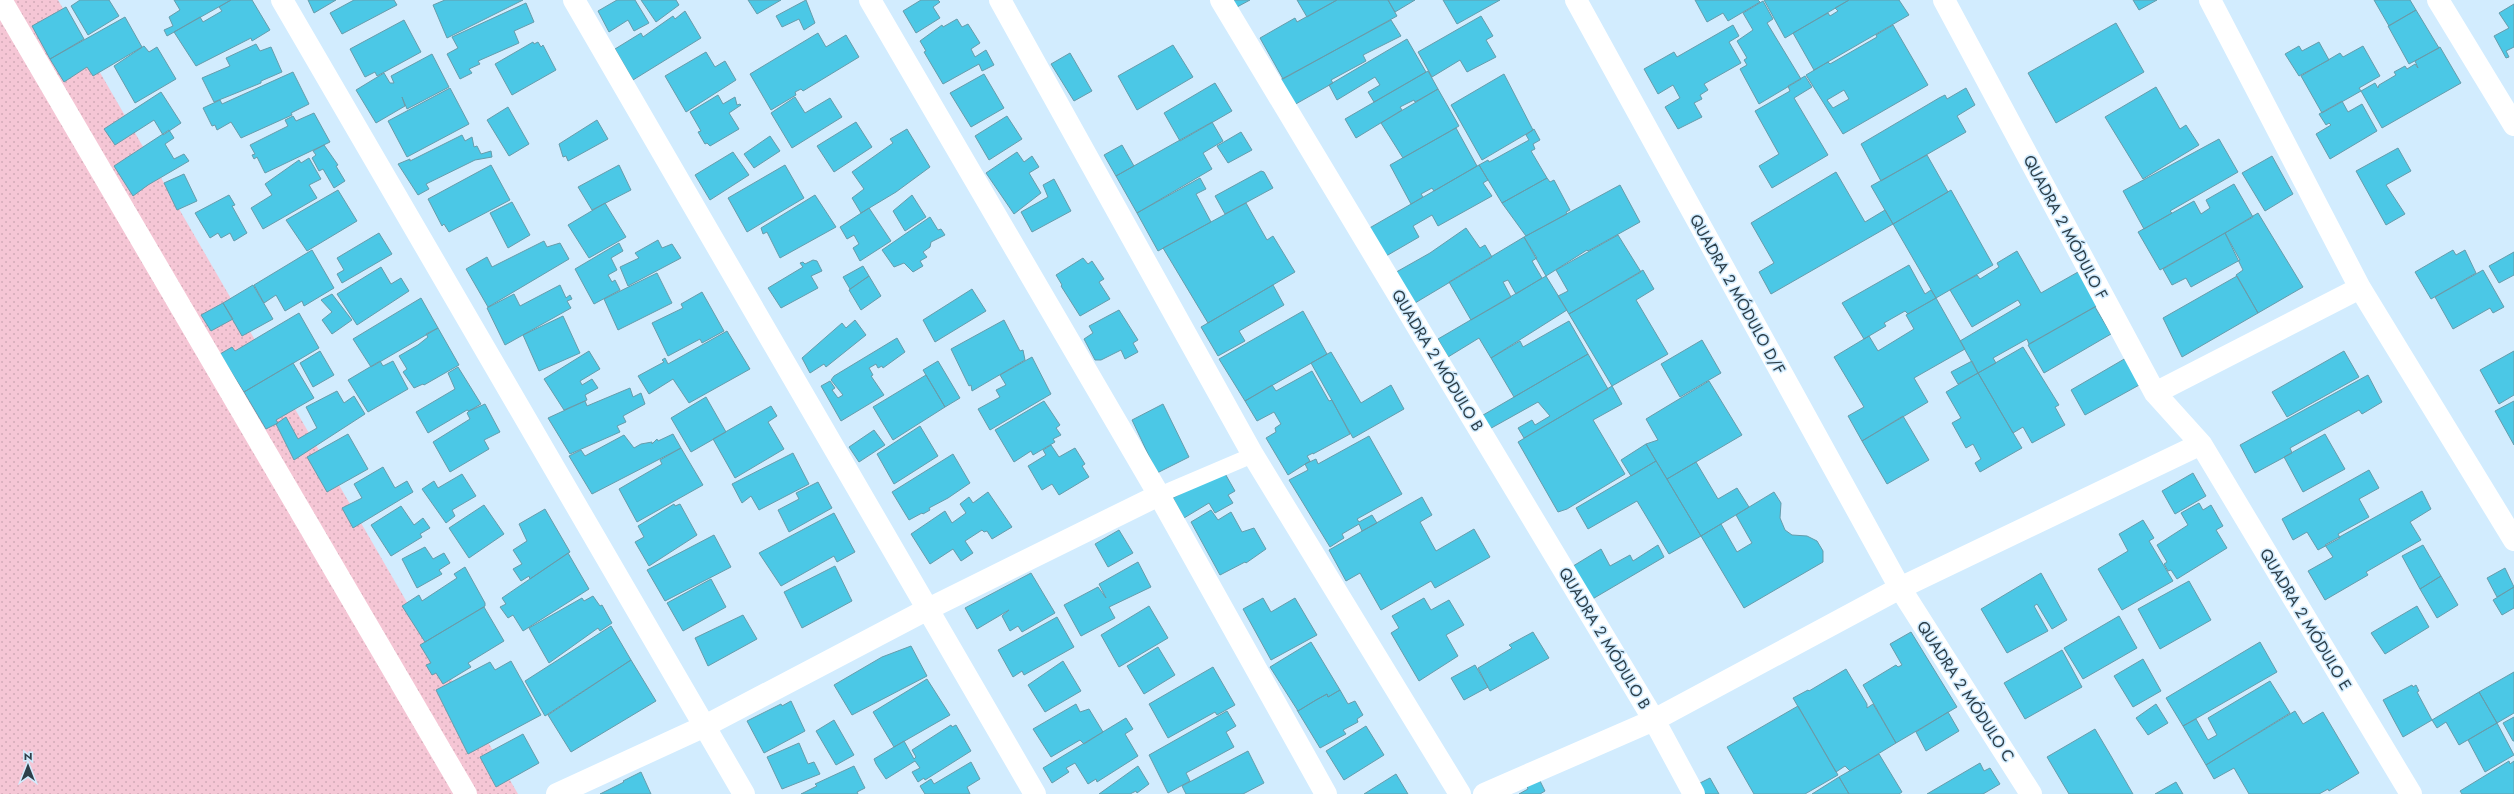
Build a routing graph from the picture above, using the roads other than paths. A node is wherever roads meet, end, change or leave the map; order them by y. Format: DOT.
graph roads {
  1 [pos="282,0"];
  2 [pos="574,0"];
  3 [pos="870,0"];
  4 [pos="1000,0"];
  5 [pos="1221,0"];
  6 [pos="1576,0"];
  7 [pos="1944,0"];
  8 [pos="2210,0"];
  9 [pos="2438,0"];
  10 [pos="6,2"];
  11 [pos="2514,126"];
  12 [pos="2360,288"];
  13 [pos="2155,393"];
  14 [pos="2201,444"];
  15 [pos="1253,455"];
  16 [pos="1159,495"];
  17 [pos="2514,540"];
  18 [pos="1900,588"];
  19 [pos="926,610"];
  20 [pos="1654,720"];
  21 [pos="705,726"];
  22 [pos="466,794"];
  23 [pos="556,794"];
  24 [pos="744,794"];
  25 [pos="1035,794"];
  26 [pos="1326,794"];
  27 [pos="1460,794"];
  28 [pos="1484,794"];
  29 [pos="1694,794"];
  30 [pos="2031,794"];
  31 [pos="2411,794"];
  1 -- 21 [label="street"];
  2 -- 19 [label="street"];
  3 -- 16 [label="street"];
  4 -- 15 [label="street"];
  5 -- 20 [label="street, QUADRA 2 MÓDULO B"];
  6 -- 18 [label="street, QUADRA 2 MÓDULO D/F"];
  7 -- 13 [label="street, QUADRA 2 MÓDULO F"];
  8 -- 12 [label="street"];
  9 -- 11 [label="street"];
  10 -- 22 [label="street"];
  12 -- 13 [label="street"];
  12 -- 17 [label="street"];
  13 -- 14 [label="street, QUADRA 2 MÓDULO F"];
  14 -- 18 [label="street"];
  14 -- 31 [label="street, QUADRA 2 MÓDULO E"];
  15 -- 16 [label="lane"];
  15 -- 27 [label="street"];
  16 -- 19 [label="street"];
  16 -- 26 [label="street"];
  18 -- 20 [label="street"];
  18 -- 30 [label="street, QUADRA 2 MÓDULO C"];
  19 -- 21 [label="street"];
  19 -- 25 [label="street"];
  20 -- 28 [label="street"];
  20 -- 29 [label="street, QUADRA 2 MÓDULO B"];
  21 -- 23 [label="street"];
  21 -- 24 [label="street"];
}
